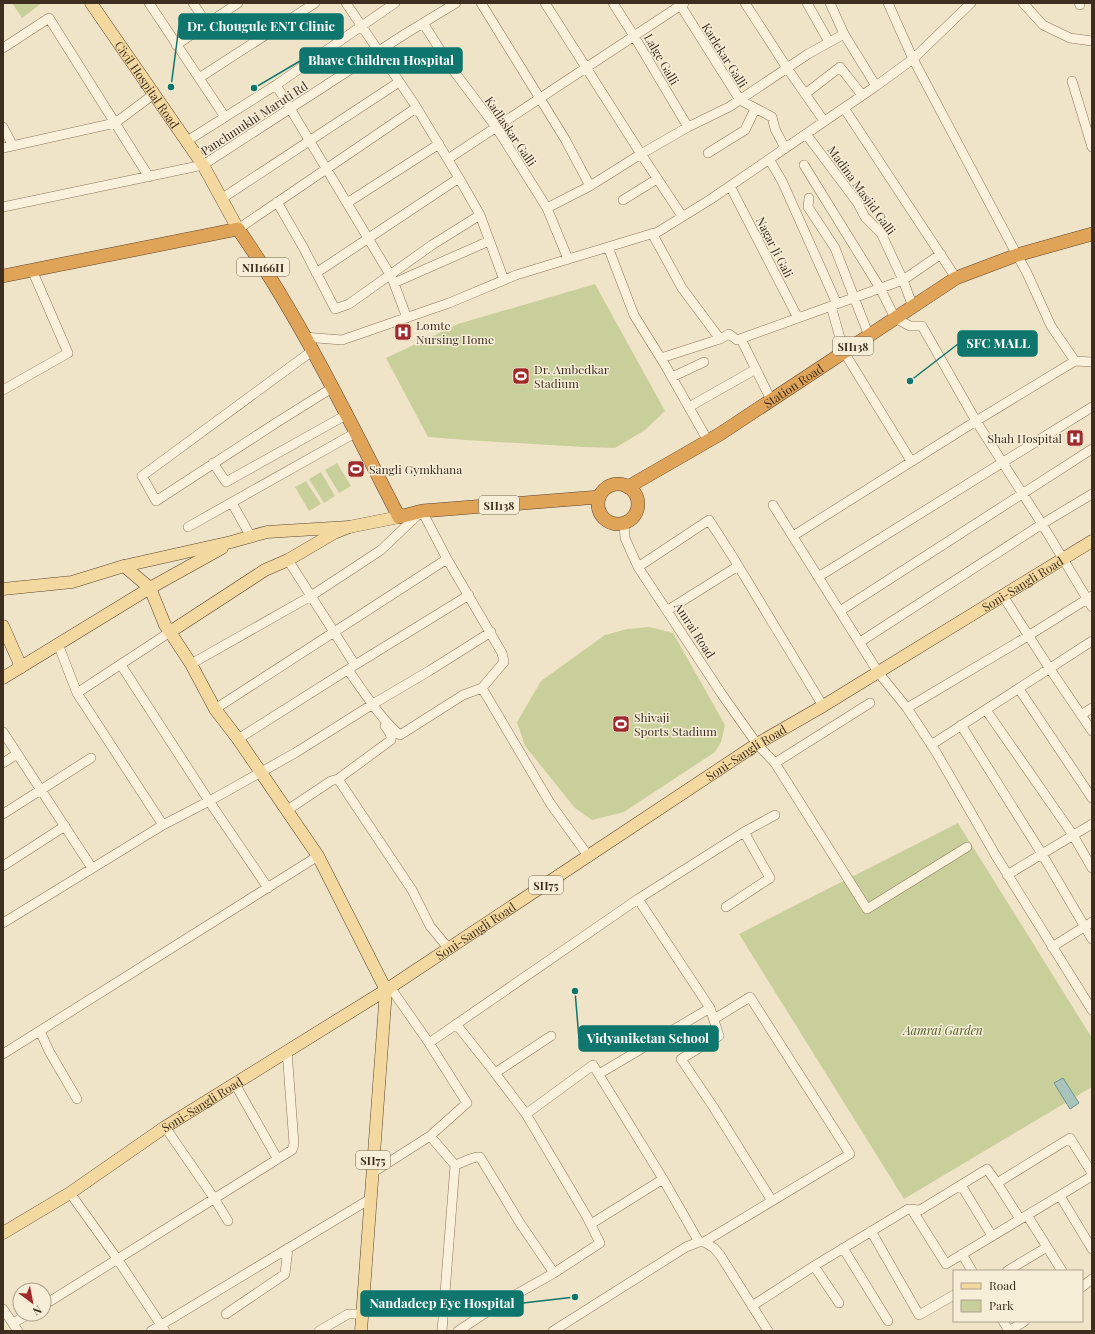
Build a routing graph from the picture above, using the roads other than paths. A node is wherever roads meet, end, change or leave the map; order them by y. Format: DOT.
graph roads {
  1 [pos="91,3"];
  2 [pos="149,3"];
  3 [pos="194,3"];
  4 [pos="238,3"];
  5 [pos="315,3"];
  6 [pos="346,3"];
  7 [pos="395,3"];
  8 [pos="456,3"];
  9 [pos="481,3"];
  10 [pos="545,3"];
  11 [pos="613,3"];
  12 [pos="745,3"];
  13 [pos="807,3"];
  14 [pos="830,3"];
  15 [pos="888,3"];
  16 [pos="971,3"];
  17 [pos="1023,3"];
  18 [pos="681,4"];
  19 [pos="423,23"];
  20 [pos="207,24"];
  21 [pos="362,26"];
  22 [pos="844,34"];
  23 [pos="634,36"];
  24 [pos="1092,41"];
  25 [pos="829,42"];
  26 [pos="176,45"];
  27 [pos="3,48"];
  28 [pos="379,51"];
  29 [pos="913,59"];
  30 [pos="586,67"];
  31 [pos="787,68"];
  32 [pos="199,78"];
  33 [pos="1072,81"];
  34 [pos="399,82"];
  35 [pos="276,86"];
  36 [pos="876,86"];
  37 [pos="154,94"];
  38 [pos="805,94"];
  39 [pos="862,95"];
  40 [pos="539,99"];
  41 [pos="740,100"];
  42 [pos="416,108"];
  43 [pos="844,108"];
  44 [pos="290,109"];
  45 [pos="755,109"];
  46 [pos="225,117"];
  47 [pos="824,121"];
  48 [pos="115,123"];
  49 [pos="3,127"];
  50 [pos="688,127"];
  51 [pos="496,128"];
  52 [pos="806,134"];
  53 [pos="186,141"];
  54 [pos="310,142"];
  55 [pos="439,144"];
  56 [pos="13,146"];
  57 [pos="1092,147"];
  58 [pos="3,148"];
  59 [pos="785,148"];
  60 [pos="708,153"];
  61 [pos="641,154"];
  62 [pos="448,159"];
  63 [pos="769,159"];
  64 [pos="203,165"];
  65 [pos="804,165"];
  66 [pos="327,169"];
  67 [pos="149,177"];
  68 [pos="459,178"];
  69 [pos="657,179"];
  70 [pos="590,186"];
  71 [pos="730,186"];
  72 [pos="809,198"];
  73 [pos="221,199"];
  74 [pos="623,200"];
  75 [pos="277,202"];
  76 [pos="347,203"];
  77 [pos="3,207"];
  78 [pos="547,208"];
  79 [pos="480,215"];
  80 [pos="682,216"];
  81 [pos="238,229"];
  82 [pos="653,234"];
  83 [pos="1092,234"];
  84 [pos="369,238"];
  85 [pos="489,241"];
  86 [pos="608,247"];
  87 [pos="940,254"];
  88 [pos="1017,255"];
  89 [pos="568,259"];
  90 [pos="32,270"];
  91 [pos="316,273"];
  92 [pos="389,274"];
  93 [pos="3,276"];
  94 [pos="956,278"];
  95 [pos="504,280"];
  96 [pos="903,280"];
  97 [pos="394,283"];
  98 [pos="880,288"];
  99 [pos="854,298"];
  100 [pos="834,305"];
  101 [pos="913,306"];
  102 [pos="407,318"];
  103 [pos="798,318"];
  104 [pos="895,318"];
  105 [pos="869,336"];
  106 [pos="304,337"];
  107 [pos="720,339"];
  108 [pos="741,339"];
  109 [pos="312,351"];
  110 [pos="844,352"];
  111 [pos="661,358"];
  112 [pos="1075,361"];
  113 [pos="704,362"];
  114 [pos="1092,362"];
  115 [pos="756,369"];
  116 [pos="672,377"];
  117 [pos="332,388"];
  118 [pos="3,390"];
  119 [pos="771,400"];
  120 [pos="1092,407"];
  121 [pos="689,408"];
  122 [pos="346,415"];
  123 [pos="976,421"];
  124 [pos="355,433"];
  125 [pos="708,440"];
  126 [pos="1092,449"];
  127 [pos="911,461"];
  128 [pos="1003,463"];
  129 [pos="213,464"];
  130 [pos="628,487"];
  131 [pos="1022,493"];
  132 [pos="1092,494"];
  133 [pos="599,497"];
  134 [pos="232,503"];
  135 [pos="773,505"];
  136 [pos="422,511"];
  137 [pos="399,517"];
  138 [pos="624,524"];
  139 [pos="1042,524"];
  140 [pos="188,527"];
  141 [pos="349,527"];
  142 [pos="793,536"];
  143 [pos="250,537"];
  144 [pos="1092,541"];
  145 [pos="231,542"];
  146 [pos="447,559"];
  147 [pos="1063,559"];
  148 [pos="288,560"];
  149 [pos="124,566"];
  150 [pos="738,566"];
  151 [pos="638,567"];
  152 [pos="818,577"];
  153 [pos="150,588"];
  154 [pos="3,589"];
  155 [pos="469,595"];
  156 [pos="311,596"];
  157 [pos="1003,596"];
  158 [pos="1090,600"];
  159 [pos="668,610"];
  160 [pos="840,611"];
  161 [pos="3,626"];
  162 [pos="170,632"];
  163 [pos="334,632"];
  164 [pos="491,632"];
  165 [pos="1028,636"];
  166 [pos="860,642"];
  167 [pos="1092,642"];
  168 [pos="58,644"];
  169 [pos="191,664"];
  170 [pos="120,665"];
  171 [pos="21,667"];
  172 [pos="352,668"];
  173 [pos="1050,669"];
  174 [pos="878,672"];
  175 [pos="3,678"];
  176 [pos="482,688"];
  177 [pos="1019,689"];
  178 [pos="77,693"];
  179 [pos="870,703"];
  180 [pos="373,704"];
  181 [pos="823,706"];
  182 [pos="907,708"];
  183 [pos="1092,708"];
  184 [pos="215,709"];
  185 [pos="986,710"];
  186 [pos="1081,715"];
  187 [pos="961,725"];
  188 [pos="1092,731"];
  189 [pos="3,732"];
  190 [pos="238,738"];
  191 [pos="757,744"];
  192 [pos="931,745"];
  193 [pos="17,754"];
  194 [pos="90,758"];
  195 [pos="3,763"];
  196 [pos="775,763"];
  197 [pos="260,772"];
  198 [pos="338,779"];
  199 [pos="41,789"];
  200 [pos="1092,798"];
  201 [pos="209,801"];
  202 [pos="286,811"];
  203 [pos="3,814"];
  204 [pos="775,815"];
  205 [pos="1092,824"];
  206 [pos="163,825"];
  207 [pos="65,826"];
  208 [pos="744,832"];
  209 [pos="1073,835"];
  210 [pos="967,847"];
  211 [pos="1042,854"];
  212 [pos="318,856"];
  213 [pos="589,857"];
  214 [pos="3,866"];
  215 [pos="92,868"];
  216 [pos="1092,868"];
  217 [pos="1008,875"];
  218 [pos="268,888"];
  219 [pos="638,899"];
  220 [pos="726,907"];
  221 [pos="3,923"];
  222 [pos="1088,924"];
  223 [pos="1092,940"];
  224 [pos="1052,947"];
  225 [pos="449,949"];
  226 [pos="388,988"];
  227 [pos="710,1008"];
  228 [pos="1092,1010"];
  229 [pos="714,1019"];
  230 [pos="456,1024"];
  231 [pos="40,1031"];
  232 [pos="551,1036"];
  233 [pos="429,1043"];
  234 [pos="287,1052"];
  235 [pos="3,1054"];
  236 [pos="495,1074"];
  237 [pos="599,1074"];
  238 [pos="235,1084"];
  239 [pos="77,1098"];
  240 [pos="526,1114"];
  241 [pos="166,1127"];
  242 [pos="430,1136"];
  243 [pos="277,1158"];
  244 [pos="455,1165"];
  245 [pos="372,1173"];
  246 [pos="1092,1174"];
  247 [pos="663,1179"];
  248 [pos="997,1182"];
  249 [pos="961,1185"];
  250 [pos="70,1193"];
  251 [pos="1060,1196"];
  252 [pos="214,1198"];
  253 [pos="370,1199"];
  254 [pos="772,1201"];
  255 [pos="912,1210"];
  256 [pos="1024,1217"];
  257 [pos="228,1220"];
  258 [pos="590,1224"];
  259 [pos="871,1231"];
  260 [pos="3,1233"];
  261 [pos="992,1236"];
  262 [pos="702,1242"];
  263 [pos="1047,1247"];
  264 [pos="288,1248"];
  265 [pos="843,1248"];
  266 [pos="1092,1249"];
  267 [pos="962,1254"];
  268 [pos="118,1260"];
  269 [pos="814,1266"];
  270 [pos="971,1270"];
  271 [pos="1009,1270"];
  272 [pos="1061,1270"];
  273 [pos="554,1273"];
  274 [pos="1092,1280"];
  275 [pos="1083,1285"];
  276 [pos="953,1296"];
  277 [pos="52,1300"];
  278 [pos="839,1303"];
  279 [pos="752,1306"];
  280 [pos="3,1310"];
  281 [pos="226,1314"];
  282 [pos="362,1314"];
  283 [pos="888,1321"];
  284 [pos="1004,1322"];
  285 [pos="1023,1322"];
  286 [pos="16,1327"];
  287 [pos="163,1328"];
  288 [pos="152,1331"];
  289 [pos="319,1331"];
  290 [pos="361,1331"];
  291 [pos="442,1331"];
  292 [pos="458,1331"];
  293 [pos="553,1331"];
  294 [pos="768,1331"];
  295 [pos="1009,1331"];
  1 -- 37 [label="main road, Civil Hospital Road"];
  2 -- 26 [label="street"];
  3 -- 20 [label="street"];
  4 -- 20 [label="street"];
  5 -- 32 [label="street"];
  6 -- 21 [label="street"];
  7 -- 21 [label="street"];
  8 -- 19 [label="street, Panchmukhi Maruti Rd"];
  9 -- 40 [label="street"];
  10 -- 30 [label="street"];
  11 -- 23 [label="street, Lalge Galli"];
  12 -- 31 [label="street"];
  13 -- 25 [label="street"];
  14 -- 22 [label="street"];
  15 -- 29 [label="street"];
  16 -- 29 [label="street"];
  17 -- 24 [label="street"];
  18 -- 23 [label="street"];
  18 -- 41 [label="street, Karlekar Galli"];
  19 -- 28 [label="street, Panchmukhi Maruti Rd"];
  19 -- 51 [label="street, Kadlaskar Galli"];
  20 -- 26 [label="street"];
  21 -- 28 [label="street"];
  21 -- 35 [label="street"];
  22 -- 25 [label="street"];
  22 -- 36 [label="street"];
  23 -- 30 [label="street"];
  23 -- 50 [label="street, Lalge Galli"];
  25 -- 31 [label="street"];
  26 -- 32 [label="street"];
  27 -- 48 [label="street"];
  28 -- 34 [label="street"];
  28 -- 44 [label="street, Panchmukhi Maruti Rd"];
  29 -- 36 [label="street"];
  29 -- 88 [label="street"];
  30 -- 40 [label="street"];
  30 -- 61 [label="street"];
  31 -- 38 [label="street"];
  31 -- 41 [label="street"];
  32 -- 46 [label="street"];
  33 -- 57 [label="street"];
  34 -- 42 [label="street"];
  34 -- 54 [label="street"];
  35 -- 44 [label="street"];
  35 -- 46 [label="street"];
  36 -- 39 [label="street"];
  37 -- 48 [label="street"];
  37 -- 53 [label="main road, Civil Hospital Road"];
  38 -- 39 [label="street"];
  38 -- 47 [label="street"];
  39 -- 43 [label="street"];
  40 -- 51 [label="street"];
  40 -- 70 [label="street"];
  41 -- 45 [label="street, Karlekar Galli"];
  41 -- 50 [label="street"];
  42 -- 55 [label="street"];
  42 -- 66 [label="street"];
  43 -- 47 [label="street"];
  43 -- 87 [label="street"];
  44 -- 54 [label="street"];
  44 -- 64 [label="street, Panchmukhi Maruti Rd"];
  45 -- 59 [label="street, Karlekar Galli"];
  45 -- 60 [label="street"];
  46 -- 53 [label="street"];
  47 -- 52 [label="street"];
  48 -- 56 [label="street"];
  48 -- 67 [label="street"];
  49 -- 56 [label="street"];
  50 -- 61 [label="street"];
  51 -- 62 [label="street"];
  51 -- 78 [label="street, Kadlaskar Galli"];
  52 -- 59 [label="street"];
  52 -- 96 [label="street, Madina Masjid Galli"];
  53 -- 64 [label="main road, Civil Hospital Road"];
  54 -- 66 [label="street"];
  54 -- 73 [label="street"];
  55 -- 62 [label="street"];
  55 -- 76 [label="street"];
  56 -- 58 [label="street"];
  59 -- 63 [label="street"];
  61 -- 69 [label="street"];
  61 -- 70 [label="street"];
  62 -- 68 [label="street"];
  63 -- 71 [label="street"];
  63 -- 100 [label="street"];
  64 -- 67 [label="street"];
  64 -- 73 [label="main road, Civil Hospital Road"];
  65 -- 98 [label="street"];
  66 -- 75 [label="street"];
  66 -- 76 [label="street"];
  67 -- 77 [label="street"];
  68 -- 79 [label="street"];
  68 -- 84 [label="street"];
  69 -- 74 [label="street"];
  69 -- 80 [label="street"];
  70 -- 78 [label="street"];
  71 -- 80 [label="street"];
  71 -- 103 [label="street, Nagar Ji Gali"];
  72 -- 99 [label="street"];
  73 -- 81 [label="main road, Civil Hospital Road"];
  75 -- 81 [label="street"];
  75 -- 91 [label="street"];
  76 -- 84 [label="street"];
  78 -- 89 [label="street, Kadlaskar Galli"];
  79 -- 85 [label="street"];
  79 -- 92 [label="street"];
  80 -- 82 [label="street"];
  81 -- 90 [label="highway"];
  81 -- 106 [label="highway, NH166H"];
  82 -- 86 [label="street"];
  82 -- 107 [label="street"];
  83 -- 88 [label="highway, Station Road / SH138"];
  84 -- 91 [label="street"];
  84 -- 92 [label="street"];
  85 -- 95 [label="street"];
  85 -- 97 [label="street"];
  86 -- 89 [label="street"];
  86 -- 111 [label="street"];
  87 -- 94 [label="street"];
  87 -- 96 [label="street"];
  88 -- 94 [label="highway, Station Road / SH138"];
  88 -- 112 [label="street"];
  89 -- 95 [label="street"];
  90 -- 93 [label="highway"];
  90 -- 118 [label="street"];
  91 -- 92 [label="street"];
  92 -- 97 [label="street"];
  94 -- 101 [label="highway, Station Road / SH138"];
  95 -- 102 [label="street"];
  96 -- 98 [label="street"];
  96 -- 101 [label="street, Madina Masjid Galli"];
  97 -- 102 [label="street"];
  98 -- 99 [label="street"];
  98 -- 104 [label="street"];
  99 -- 100 [label="street"];
  99 -- 105 [label="street"];
  100 -- 103 [label="street"];
  100 -- 110 [label="street"];
  101 -- 104 [label="highway, Station Road / SH138"];
  102 -- 106 [label="street"];
  103 -- 108 [label="street"];
  104 -- 105 [label="highway, Station Road / SH138"];
  104 -- 123 [label="street"];
  105 -- 110 [label="highway, Station Road / SH138"];
  106 -- 109 [label="highway, NH166H"];
  107 -- 108 [label="street"];
  107 -- 111 [label="street"];
  108 -- 115 [label="street"];
  109 -- 117 [label="highway, NH166H"];
  109 -- 129 [label="street"];
  110 -- 119 [label="highway, Station Road / SH138"];
  110 -- 127 [label="street"];
  111 -- 116 [label="street"];
  112 -- 114 [label="street"];
  112 -- 123 [label="street"];
  113 -- 116 [label="street"];
  115 -- 119 [label="street"];
  115 -- 121 [label="street"];
  116 -- 121 [label="street"];
  117 -- 122 [label="highway, NH166H"];
  117 -- 129 [label="street"];
  119 -- 125 [label="highway, Station Road / SH138"];
  120 -- 128 [label="street"];
  121 -- 125 [label="street"];
  122 -- 124 [label="highway, NH166H"];
  122 -- 129 [label="street"];
  123 -- 127 [label="street"];
  123 -- 128 [label="street"];
  124 -- 134 [label="street"];
  124 -- 137 [label="highway, NH166H"];
  125 -- 130 [label="highway, Station Road / SH138"];
  126 -- 131 [label="street"];
  127 -- 142 [label="street"];
  128 -- 131 [label="street"];
  128 -- 152 [label="street"];
  130 -- 133 [label="highway"];
  130 -- 138 [label="highway"];
  131 -- 139 [label="street"];
  131 -- 160 [label="street"];
  132 -- 139 [label="street"];
  133 -- 136 [label="highway, SH138"];
  133 -- 138 [label="highway"];
  134 -- 140 [label="street"];
  134 -- 143 [label="street"];
  135 -- 142 [label="street"];
  136 -- 137 [label="highway, SH138"];
  136 -- 146 [label="street"];
  136 -- 156 [label="street"];
  137 -- 141 [label="main road"];
  138 -- 151 [label="street, Amrai Road"];
  139 -- 147 [label="street"];
  139 -- 166 [label="street"];
  141 -- 143 [label="main road"];
  141 -- 148 [label="main road"];
  142 -- 152 [label="street"];
  143 -- 145 [label="main road"];
  144 -- 147 [label="main road, Soni-Sangli Road / SH75"];
  145 -- 149 [label="main road"];
  145 -- 153 [label="main road"];
  146 -- 155 [label="street"];
  146 -- 163 [label="street"];
  147 -- 157 [label="main road, Soni-Sangli Road / SH75"];
  147 -- 158 [label="street"];
  148 -- 156 [label="street"];
  148 -- 162 [label="main road"];
  149 -- 153 [label="main road"];
  149 -- 154 [label="main road"];
  150 -- 151 [label="street"];
  150 -- 159 [label="street"];
  150 -- 181 [label="street"];
  151 -- 159 [label="street, Amrai Road"];
  152 -- 160 [label="street"];
  153 -- 162 [label="main road"];
  153 -- 168 [label="main road"];
  155 -- 164 [label="street"];
  155 -- 172 [label="street"];
  156 -- 163 [label="street"];
  156 -- 169 [label="street"];
  157 -- 165 [label="street"];
  157 -- 174 [label="main road, Soni-Sangli Road / SH75"];
  158 -- 165 [label="street"];
  159 -- 191 [label="street, Amrai Road"];
  160 -- 166 [label="street"];
  161 -- 171 [label="main road"];
  162 -- 169 [label="main road"];
  162 -- 170 [label="street"];
  163 -- 172 [label="street"];
  163 -- 184 [label="street"];
  164 -- 176 [label="street"];
  164 -- 180 [label="street"];
  165 -- 173 [label="street"];
  165 -- 182 [label="street"];
  166 -- 174 [label="street"];
  167 -- 173 [label="street"];
  168 -- 171 [label="main road"];
  168 -- 178 [label="street"];
  169 -- 184 [label="main road"];
  170 -- 178 [label="street"];
  170 -- 201 [label="street"];
  171 -- 175 [label="main road"];
  172 -- 180 [label="street"];
  172 -- 190 [label="street"];
  173 -- 177 [label="street"];
  173 -- 186 [label="street"];
  174 -- 181 [label="main road, Soni-Sangli Road / SH75"];
  174 -- 182 [label="street"];
  176 -- 180 [label="street"];
  176 -- 213 [label="street"];
  177 -- 185 [label="street"];
  177 -- 200 [label="street"];
  178 -- 206 [label="street"];
  179 -- 196 [label="street"];
  180 -- 197 [label="street"];
  180 -- 198 [label="street"];
  181 -- 191 [label="main road, Soni-Sangli Road / SH75"];
  182 -- 192 [label="street"];
  183 -- 186 [label="street"];
  184 -- 190 [label="main road"];
  185 -- 187 [label="street"];
  185 -- 209 [label="street"];
  186 -- 188 [label="street"];
  187 -- 192 [label="street"];
  187 -- 211 [label="street"];
  189 -- 193 [label="street"];
  190 -- 197 [label="main road"];
  191 -- 196 [label="street, Amrai Road"];
  191 -- 213 [label="main road, Soni-Sangli Road / SH75"];
  192 -- 217 [label="street"];
  193 -- 195 [label="street"];
  193 -- 199 [label="street"];
  194 -- 199 [label="street"];
  196 -- 210 [label="street, Amrai Road"];
  197 -- 201 [label="street"];
  197 -- 202 [label="main road"];
  198 -- 202 [label="street"];
  198 -- 225 [label="street"];
  199 -- 203 [label="street"];
  199 -- 207 [label="street"];
  201 -- 206 [label="street"];
  201 -- 218 [label="street"];
  202 -- 212 [label="main road"];
  204 -- 208 [label="street"];
  205 -- 209 [label="street"];
  206 -- 215 [label="street"];
  207 -- 214 [label="street"];
  207 -- 215 [label="street"];
  208 -- 219 [label="street"];
  208 -- 220 [label="street"];
  209 -- 211 [label="street"];
  209 -- 216 [label="street"];
  211 -- 217 [label="street"];
  211 -- 222 [label="street"];
  212 -- 218 [label="street"];
  212 -- 226 [label="main road"];
  213 -- 225 [label="main road, Soni-Sangli Road / SH75"];
  215 -- 221 [label="street"];
  217 -- 224 [label="street"];
  218 -- 231 [label="street"];
  219 -- 227 [label="street"];
  219 -- 230 [label="street"];
  222 -- 223 [label="street"];
  222 -- 224 [label="street"];
  224 -- 228 [label="street"];
  225 -- 226 [label="main road, Soni-Sangli Road / SH75"];
  226 -- 233 [label="street"];
  226 -- 234 [label="main road, Soni-Sangli Road / SH75"];
  226 -- 245 [label="main road, SH75"];
  227 -- 229 [label="street"];
  227 -- 237 [label="street"];
  229 -- 254 [label="street"];
  229 -- 254 [label="street"];
  230 -- 233 [label="street"];
  230 -- 236 [label="street"];
  231 -- 235 [label="street"];
  231 -- 239 [label="street"];
  232 -- 236 [label="street"];
  233 -- 242 [label="street"];
  234 -- 238 [label="main road, Soni-Sangli Road / SH75"];
  234 -- 243 [label="street"];
  236 -- 240 [label="street"];
  237 -- 240 [label="street"];
  237 -- 247 [label="street"];
  238 -- 241 [label="main road, Soni-Sangli Road / SH75"];
  238 -- 243 [label="street"];
  240 -- 258 [label="street"];
  241 -- 250 [label="main road, Soni-Sangli Road / SH75"];
  241 -- 252 [label="street"];
  242 -- 244 [label="street"];
  242 -- 245 [label="street"];
  243 -- 252 [label="street"];
  244 -- 273 [label="street"];
  244 -- 291 [label="street"];
  245 -- 253 [label="main road, SH75"];
  246 -- 248 [label="street"];
  246 -- 251 [label="street"];
  247 -- 258 [label="street"];
  247 -- 262 [label="street"];
  248 -- 249 [label="street"];
  248 -- 256 [label="street"];
  249 -- 255 [label="street"];
  249 -- 261 [label="street"];
  250 -- 260 [label="main road, Soni-Sangli Road / SH75"];
  250 -- 268 [label="street"];
  251 -- 256 [label="street"];
  251 -- 266 [label="street"];
  252 -- 257 [label="street"];
  252 -- 268 [label="street"];
  253 -- 264 [label="street"];
  253 -- 282 [label="main road, SH75"];
  254 -- 262 [label="street"];
  255 -- 259 [label="street"];
  255 -- 267 [label="street"];
  256 -- 261 [label="street"];
  256 -- 263 [label="street"];
  258 -- 273 [label="street"];
  259 -- 265 [label="street"];
  259 -- 276 [label="street"];
  261 -- 267 [label="street"];
  262 -- 279 [label="street"];
  262 -- 293 [label="street"];
  263 -- 271 [label="street"];
  263 -- 272 [label="street"];
  264 -- 281 [label="street"];
  264 -- 287 [label="street"];
  265 -- 269 [label="street"];
  265 -- 283 [label="street"];
  267 -- 270 [label="street"];
  268 -- 277 [label="street"];
  268 -- 287 [label="street"];
  269 -- 278 [label="street"];
  269 -- 279 [label="street"];
  273 -- 292 [label="street"];
  274 -- 275 [label="street"];
  279 -- 294 [label="street"];
  280 -- 286 [label="street"];
  282 -- 289 [label="street"];
  282 -- 290 [label="main road, SH75"];
  284 -- 295 [label="street"];
  285 -- 295 [label="street"];
  287 -- 288 [label="street"];
}
